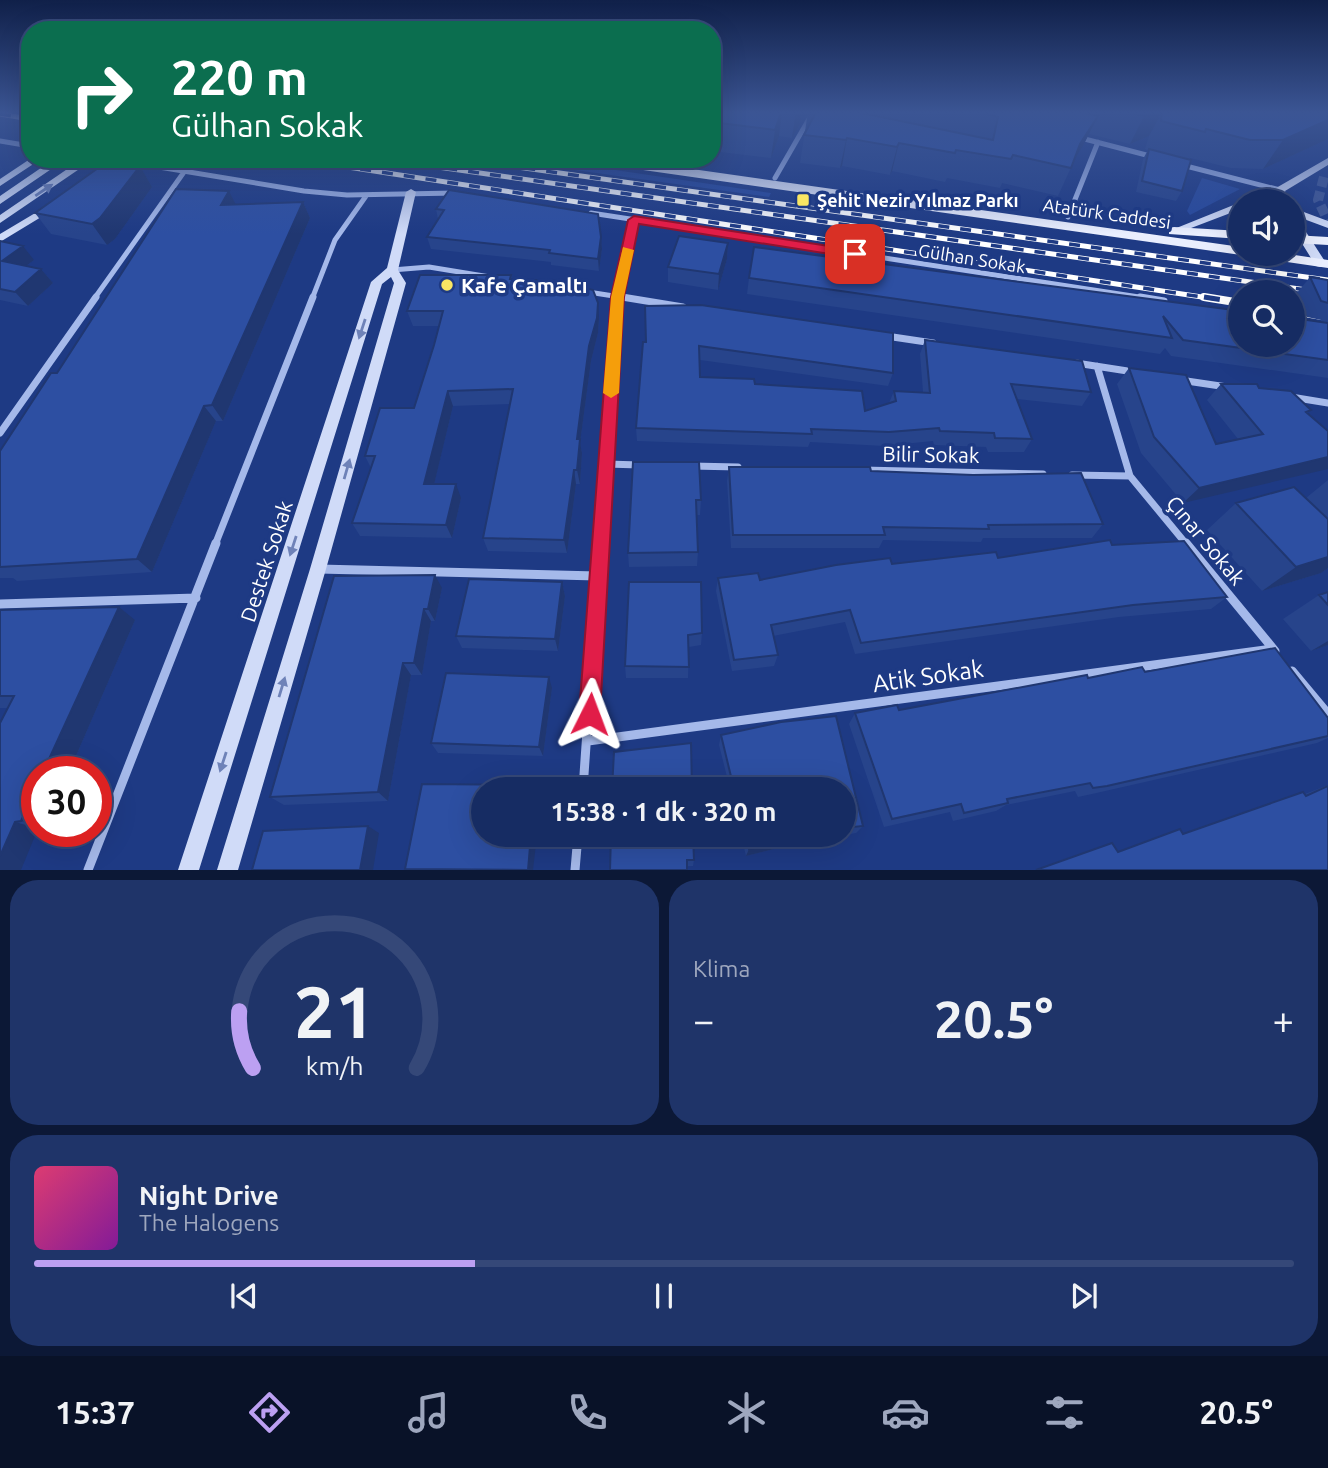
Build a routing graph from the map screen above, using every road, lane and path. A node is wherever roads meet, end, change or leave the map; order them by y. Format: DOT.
graph roads {
  1 [pos="790,153"];
  2 [pos="1094,153"];
  3 [pos="1136,153"];
  4 [pos="1163,160"];
  5 [pos="1328,161"];
  6 [pos="1176,163"];
  7 [pos="22,168"];
  8 [pos="48,168"];
  9 [pos="76,168"];
  10 [pos="162,168"];
  11 [pos="657,168"];
  12 [pos="711,168"];
  13 [pos="184,172"];
  14 [pos="775,178"];
  15 [pos="0,183"];
  16 [pos="1260,189"];
  17 [pos="1291,189"];
  18 [pos="411,192"];
  19 [pos="458,193"];
  20 [pos="366,196"];
  21 [pos="67,197"];
  22 [pos="0,201"];
  23 [pos="1228,210"];
  24 [pos="580,212"];
  25 [pos="1305,216"];
  26 [pos="1068,217"];
  27 [pos="0,220"];
  28 [pos="634,220"];
  29 [pos="1328,225"];
  30 [pos="1174,231"];
  31 [pos="1228,234"];
  32 [pos="0,239"];
  33 [pos="1305,239"];
  34 [pos="1328,241"];
  35 [pos="1305,245"];
  36 [pos="1228,249"];
  37 [pos="1305,260"];
  38 [pos="1324,263"];
  39 [pos="392,271"];
  40 [pos="497,278"];
  41 [pos="577,291"];
  42 [pos="618,297"];
  43 [pos="1172,302"];
  44 [pos="1305,305"];
  45 [pos="686,307"];
  46 [pos="1313,307"];
  47 [pos="878,335"];
  48 [pos="946,345"];
  49 [pos="1069,362"];
  50 [pos="1097,366"];
  51 [pos="1138,373"];
  52 [pos="1166,377"];
  53 [pos="1235,388"];
  54 [pos="1276,395"];
  55 [pos="1290,397"];
  56 [pos="1328,403"];
  57 [pos="1299,406"];
  58 [pos="0,433"];
  59 [pos="606,464"];
  60 [pos="647,465"];
  61 [pos="675,466"];
  62 [pos="744,467"];
  63 [pos="854,470"];
  64 [pos="1047,474"];
  65 [pos="1061,474"];
  66 [pos="1130,476"];
  67 [pos="318,569"];
  68 [pos="597,576"];
  69 [pos="196,598"];
  70 [pos="0,604"];
  71 [pos="1273,649"];
  72 [pos="1281,658"];
  73 [pos="1289,667"];
  74 [pos="1328,714"];
  75 [pos="588,741"];
  76 [pos="584,777"];
  77 [pos="577,847"];
  78 [pos="88,870"];
  79 [pos="188,870"];
  80 [pos="226,870"];
  81 [pos="575,870"];
  1 -- 14 [label="street"];
  2 -- 26 [label="street"];
  3 -- 4 [label="street"];
  5 -- 17 [label="street"];
  6 -- 16 [label="street"];
  7 -- 15 [label="street"];
  8 -- 22 [label="street"];
  27 -- 9 [label="street, one-way"];
  10 -- 13 [label="street"];
  11 -- 36 [label="main road, Atatürk Caddesi"];
  12 -- 14 [label="main road, Atatürk Caddesi"];
  13 -- 20 [label="street"];
  13 -- 58 [label="street"];
  14 -- 26 [label="main road, Atatürk Caddesi"];
  18 -- 19 [label="street"];
  18 -- 20 [label="street"];
  18 -- 39 [label="street, Destek Sokak"];
  20 -- 69 [label="street"];
  21 -- 32 [label="street"];
  23 -- 30 [label="street"];
  24 -- 28 [label="street, Gülhan Sokak"];
  25 -- 29 [label="street"];
  26 -- 30 [label="main road, Atatürk Caddesi"];
  28 -- 42 [label="street"];
  28 -- 43 [label="street, Gülhan Sokak"];
  30 -- 31 [label="main road, Atatürk Caddesi"];
  33 -- 34 [label="main road"];
  35 -- 38 [label="street"];
  37 -- 38 [label="main road"];
  39 -- 40 [label="street"];
  67 -- 39 [label="street, Destek Sokak, one-way"];
  39 -- 79 [label="street, Destek Sokak, one-way"];
  41 -- 42 [label="street"];
  42 -- 45 [label="street"];
  42 -- 59 [label="street"];
  44 -- 46 [label="path"];
  47 -- 48 [label="street"];
  49 -- 50 [label="street"];
  50 -- 51 [label="street"];
  50 -- 66 [label="street, Çınar Sokak"];
  52 -- 53 [label="street"];
  54 -- 55 [label="street"];
  55 -- 56 [label="street"];
  55 -- 57 [label="street"];
  59 -- 60 [label="street"];
  59 -- 68 [label="street"];
  61 -- 62 [label="street"];
  63 -- 64 [label="street, Bilir Sokak"];
  65 -- 66 [label="street"];
  66 -- 71 [label="street, Çınar Sokak"];
  67 -- 68 [label="street"];
  80 -- 67 [label="street, Destek Sokak, one-way"];
  68 -- 75 [label="street"];
  69 -- 70 [label="street"];
  69 -- 78 [label="street"];
  71 -- 72 [label="street, Çınar Sokak"];
  71 -- 75 [label="street, Atik Sokak"];
  73 -- 74 [label="street"];
  75 -- 76 [label="street"];
  77 -- 81 [label="street"];
}
